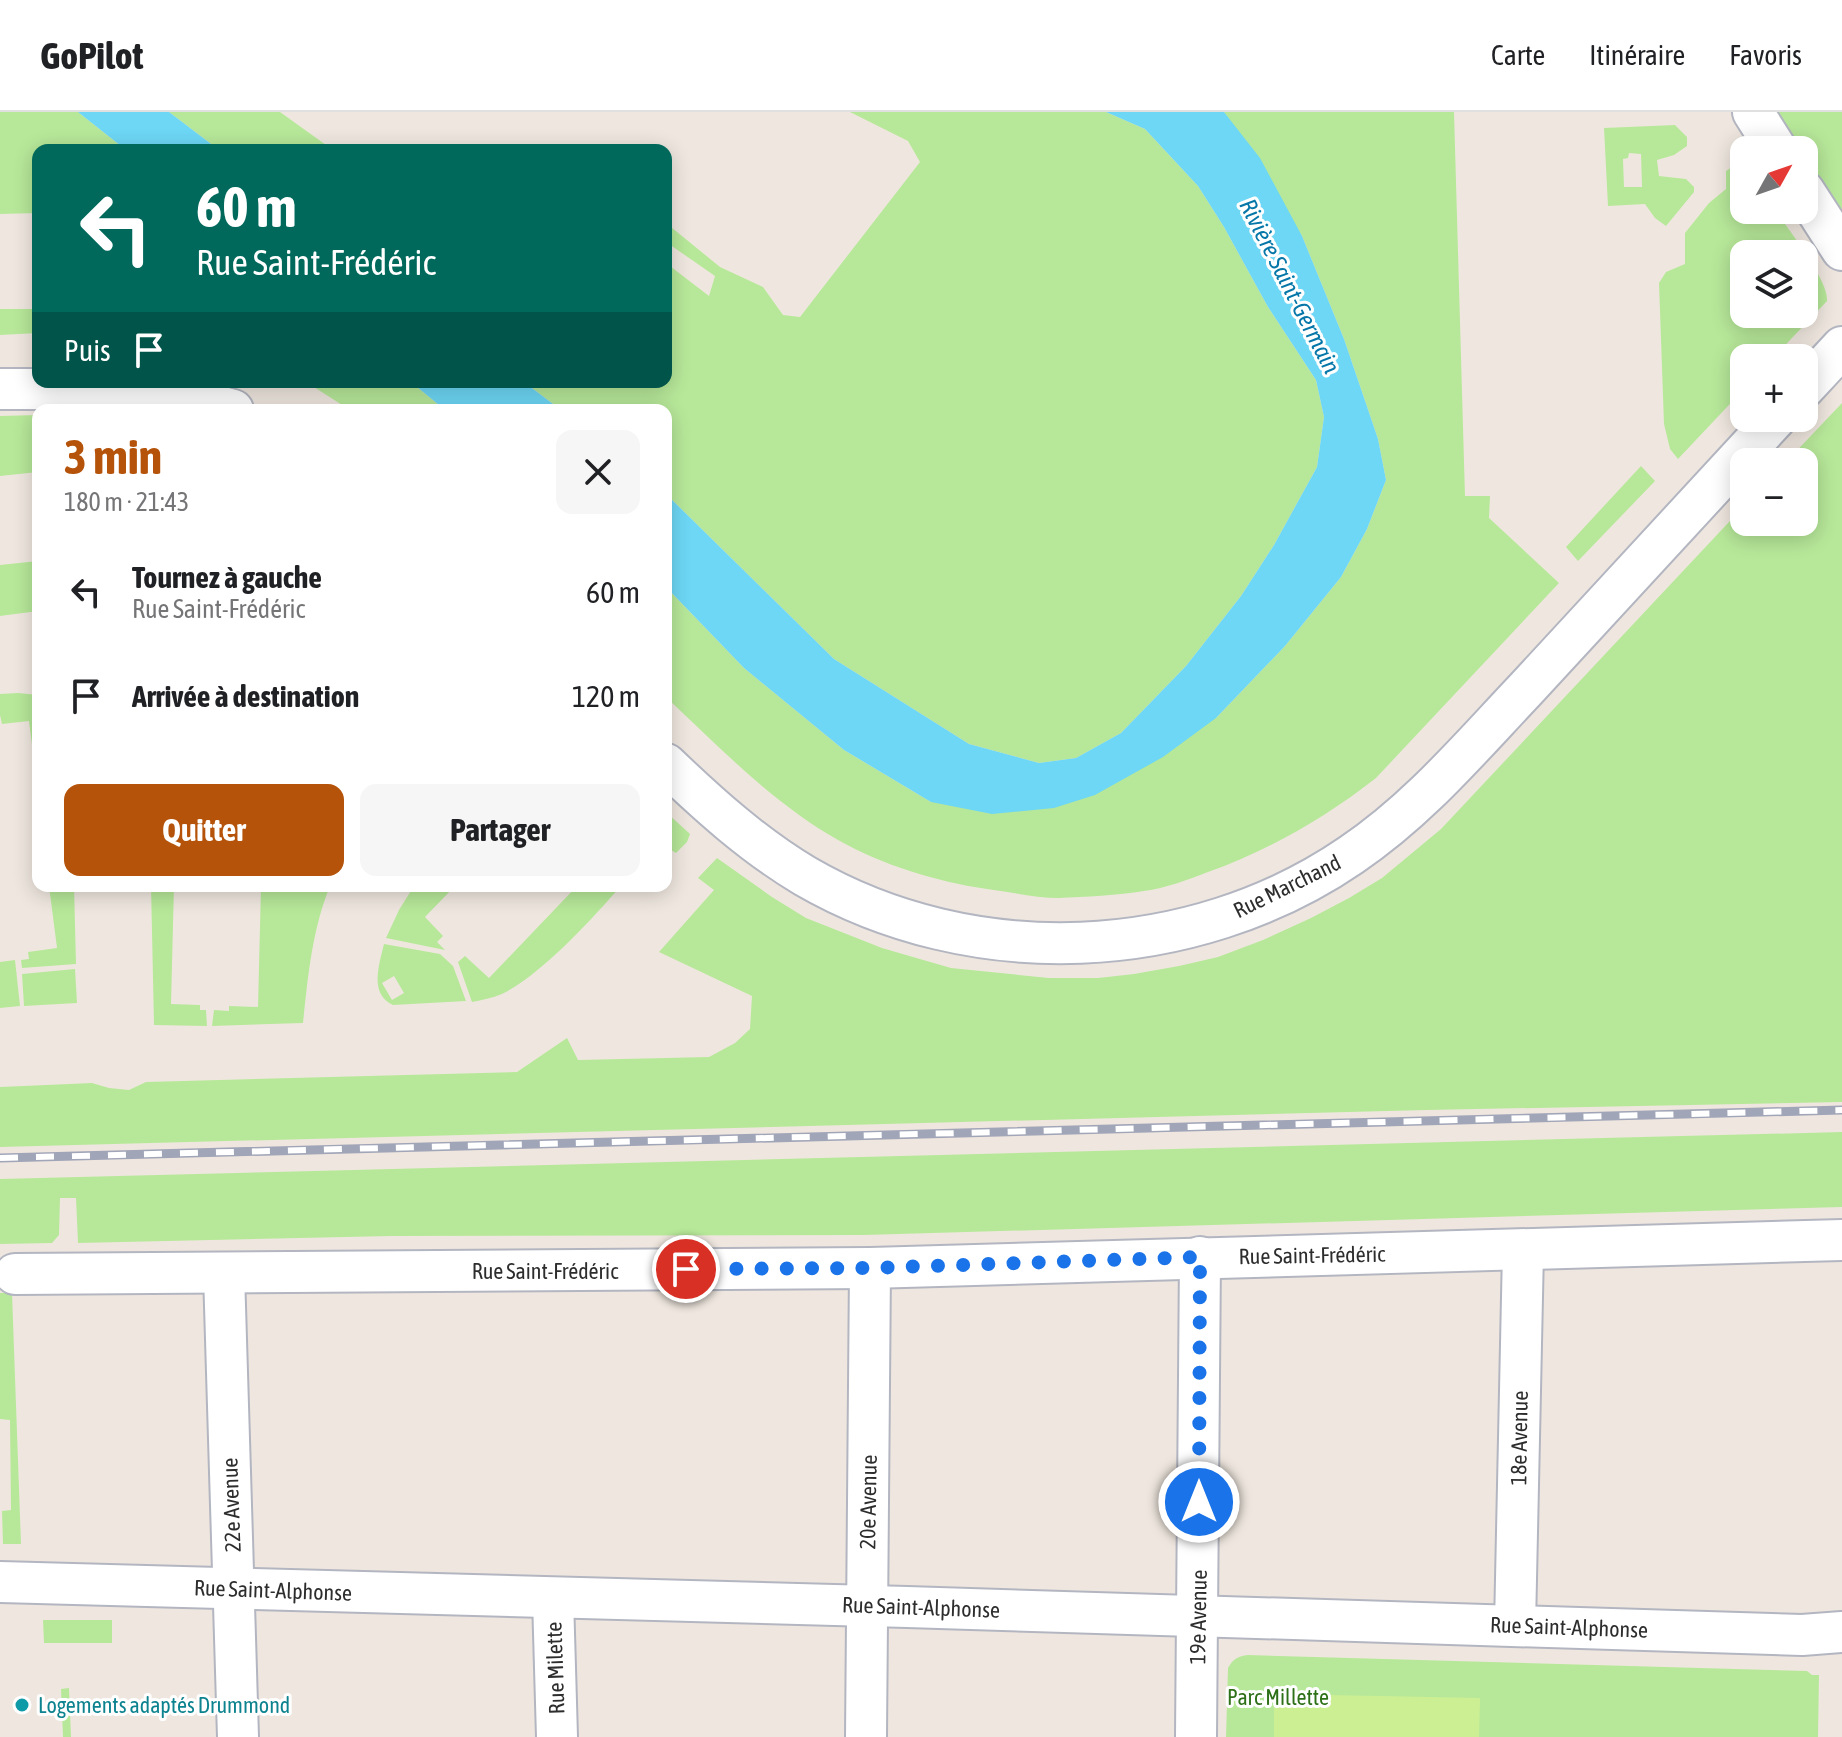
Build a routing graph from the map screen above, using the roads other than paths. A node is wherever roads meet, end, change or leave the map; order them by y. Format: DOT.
graph roads {
  1 [pos="1753,112"];
  2 [pos="1768,136"];
  3 [pos="1818,213"];
  4 [pos="1842,250"];
  5 [pos="1842,347"];
  6 [pos="1818,373"];
  7 [pos="0,389"];
  8 [pos="212,404"];
  9 [pos="1763,432"];
  10 [pos="672,770"];
  11 [pos="1842,1240"];
  12 [pos="1523,1250"];
  13 [pos="1200,1257"];
  14 [pos="870,1268"];
  15 [pos="224,1273"];
  16 [pos="15,1274"];
  17 [pos="0,1582"];
  18 [pos="233,1588"];
  19 [pos="553,1598"];
  20 [pos="866,1605"];
  21 [pos="1198,1616"];
  22 [pos="1515,1626"];
  23 [pos="1842,1632"];
  24 [pos="238,1737"];
  25 [pos="557,1737"];
  26 [pos="866,1737"];
  27 [pos="1196,1737"];
  1 -- 2 [label="street"];
  3 -- 4 [label="street"];
  5 -- 6 [label="street"];
  7 -- 8 [label="street"];
  9 -- 10 [label="street, Rue Marchand"];
  11 -- 12 [label="street, Rue Saint-Frédéric"];
  12 -- 13 [label="street, Rue Saint-Frédéric"];
  12 -- 22 [label="street, 18e Avenue"];
  13 -- 14 [label="street, Rue Saint-Frédéric"];
  13 -- 21 [label="street, 19e Avenue"];
  14 -- 15 [label="street, Rue Saint-Frédéric"];
  14 -- 20 [label="street, 20e Avenue"];
  15 -- 16 [label="street, Rue Saint-Frédéric"];
  15 -- 18 [label="street, 22e Avenue"];
  17 -- 18 [label="street, Rue Saint-Alphonse"];
  18 -- 19 [label="street, Rue Saint-Alphonse"];
  18 -- 24 [label="street, 22e Avenue"];
  19 -- 20 [label="street, Rue Saint-Alphonse"];
  19 -- 25 [label="street, Rue Milette"];
  20 -- 21 [label="street, Rue Saint-Alphonse"];
  20 -- 26 [label="street, 20e Avenue"];
  21 -- 22 [label="street, Rue Saint-Alphonse"];
  21 -- 27 [label="street, 19e Avenue"];
  22 -- 23 [label="street, Rue Saint-Alphonse"];
}
